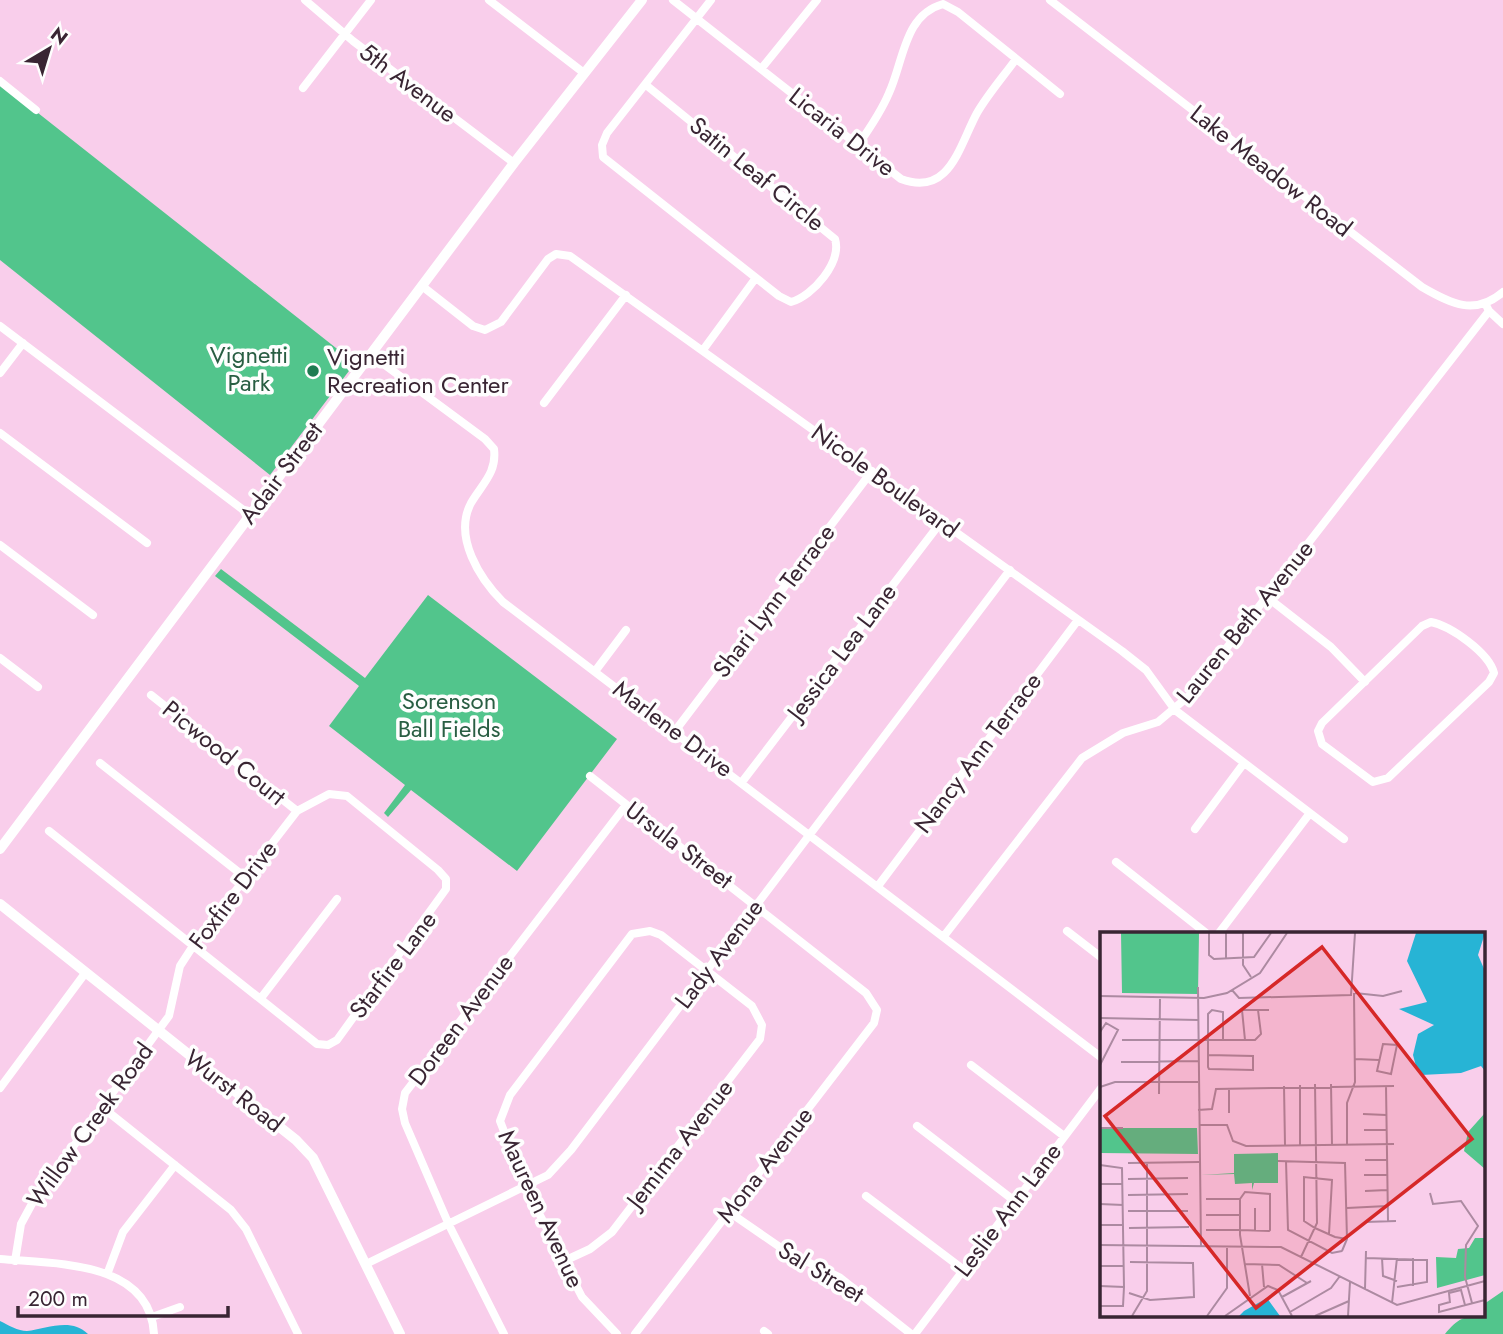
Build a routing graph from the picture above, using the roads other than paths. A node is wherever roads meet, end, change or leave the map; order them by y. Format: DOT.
graph roads {
  1 [pos="305,0"];
  2 [pos="371,0"];
  3 [pos="489,0"];
  4 [pos="642,0"];
  5 [pos="673,0"];
  6 [pos="711,0"];
  7 [pos="817,0"];
  8 [pos="1050,0"];
  9 [pos="696,19"];
  10 [pos="345,34"];
  11 [pos="1016,59"];
  12 [pos="761,69"];
  13 [pos="584,73"];
  14 [pos="0,81"];
  15 [pos="646,85"];
  16 [pos="303,88"];
  17 [pos="1060,94"];
  18 [pos="36,110"];
  19 [pos="858,145"];
  20 [pos="514,163"];
  21 [pos="755,279"];
  22 [pos="422,286"];
  23 [pos="1503,292"];
  24 [pos="625,295"];
  25 [pos="1487,308"];
  26 [pos="1503,324"];
  27 [pos="0,326"];
  28 [pos="23,343"];
  29 [pos="703,350"];
  30 [pos="370,354"];
  31 [pos="0,373"];
  32 [pos="544,403"];
  33 [pos="0,433"];
  34 [pos="872,471"];
  35 [pos="250,515"];
  36 [pos="942,522"];
  37 [pos="147,543"];
  38 [pos="0,545"];
  39 [pos="1010,570"];
  40 [pos="1267,597"];
  41 [pos="93,615"];
  42 [pos="1078,620"];
  43 [pos="626,630"];
  44 [pos="0,658"];
  45 [pos="596,670"];
  46 [pos="1365,682"];
  47 [pos="38,687"];
  48 [pos="151,695"];
  49 [pos="1175,710"];
  50 [pos="675,731"];
  51 [pos="100,763"];
  52 [pos="1244,763"];
  53 [pos="590,776"];
  54 [pos="743,782"];
  55 [pos="626,805"];
  56 [pos="297,811"];
  57 [pos="1310,813"];
  58 [pos="1195,829"];
  59 [pos="49,831"];
  60 [pos="810,835"];
  61 [pos="1344,839"];
  62 [pos="0,849"];
  63 [pos="1116,862"];
  64 [pos="438,870"];
  65 [pos="246,878"];
  66 [pos="878,886"];
  67 [pos="337,899"];
  68 [pos="0,904"];
  69 [pos="756,904"];
  70 [pos="1067,931"];
  71 [pos="1205,932"];
  72 [pos="1220,932"];
  73 [pos="944,936"];
  74 [pos="193,946"];
  75 [pos="1100,956"];
  76 [pos="707,971"];
  77 [pos="86,972"];
  78 [pos="866,993"];
  79 [pos="261,998"];
  80 [pos="158,1031"];
  81 [pos="1100,1056"];
  82 [pos="971,1066"];
  83 [pos="0,1088"];
  84 [pos="1100,1090"];
  85 [pos="102,1107"];
  86 [pos="917,1126"];
  87 [pos="1064,1136"];
  88 [pos="174,1165"];
  89 [pos="526,1188"];
  90 [pos="866,1196"];
  91 [pos="1016,1202"];
  92 [pos="729,1212"];
  93 [pos="449,1225"];
  94 [pos="0,1259"];
  95 [pos="15,1261"];
  96 [pos="564,1261"];
  97 [pos="366,1264"];
  98 [pos="964,1270"];
  99 [pos="107,1272"];
  100 [pos="180,1307"];
  101 [pos="152,1317"];
  102 [pos="154,1334"];
  103 [pos="298,1334"];
  104 [pos="400,1334"];
  105 [pos="503,1334"];
  106 [pos="617,1334"];
  107 [pos="635,1334"];
  108 [pos="913,1334"];
  1 -- 10 [label="street, 5th Avenue"];
  2 -- 10 [label="street"];
  3 -- 13 [label="street"];
  4 -- 13 [label="street, Adair Street"];
  5 -- 9 [label="street, Licaria Drive"];
  6 -- 9 [label="street"];
  7 -- 12 [label="street"];
  8 -- 25 [label="street, Lake Meadow Road"];
  9 -- 12 [label="street, Licaria Drive"];
  9 -- 15 [label="street"];
  10 -- 16 [label="street"];
  10 -- 20 [label="street, 5th Avenue"];
  11 -- 17 [label="street"];
  11 -- 19 [label="street, Licaria Drive"];
  11 -- 19 [label="street"];
  12 -- 19 [label="street, Licaria Drive"];
  13 -- 20 [label="street, Adair Street"];
  14 -- 18 [label="street"];
  15 -- 21 [label="street, Satin Leaf Circle"];
  15 -- 21 [label="street, Satin Leaf Circle"];
  20 -- 22 [label="street, Adair Street"];
  21 -- 29 [label="street"];
  22 -- 24 [label="street, Nicole Boulevard"];
  22 -- 30 [label="street, Adair Street"];
  23 -- 25 [label="street"];
  24 -- 29 [label="street, Nicole Boulevard"];
  24 -- 32 [label="street"];
  25 -- 26 [label="street"];
  25 -- 40 [label="street, Lauren Beth Avenue"];
  27 -- 28 [label="street"];
  28 -- 31 [label="street"];
  28 -- 35 [label="street"];
  29 -- 34 [label="street, Nicole Boulevard"];
  30 -- 35 [label="street, Adair Street"];
  30 -- 45 [label="street, Marlene Drive"];
  33 -- 37 [label="street"];
  34 -- 36 [label="street, Nicole Boulevard"];
  34 -- 50 [label="street, Shari Lynn Terrace"];
  35 -- 62 [label="street, Adair Street"];
  36 -- 39 [label="street, Nicole Boulevard"];
  36 -- 54 [label="street, Jessica Lea Lane"];
  38 -- 41 [label="street"];
  39 -- 42 [label="street, Nicole Boulevard"];
  39 -- 60 [label="street, Lady Avenue"];
  40 -- 46 [label="street"];
  40 -- 49 [label="street, Lauren Beth Avenue"];
  42 -- 49 [label="street, Nicole Boulevard"];
  42 -- 66 [label="street, Nancy Ann Terrace"];
  43 -- 45 [label="street"];
  44 -- 47 [label="street"];
  45 -- 50 [label="street, Marlene Drive"];
  46 -- 46 [label="street"];
  48 -- 56 [label="street, Picwood Court"];
  49 -- 52 [label="street, Nicole Boulevard"];
  49 -- 73 [label="street, Lauren Beth Avenue"];
  50 -- 54 [label="street, Marlene Drive"];
  51 -- 65 [label="street"];
  52 -- 57 [label="street, Nicole Boulevard"];
  52 -- 58 [label="street"];
  53 -- 55 [label="street, Ursula Street"];
  54 -- 60 [label="street, Marlene Drive"];
  55 -- 69 [label="street, Ursula Street"];
  55 -- 93 [label="street, Doreen Avenue"];
  56 -- 64 [label="street, Foxfire Drive"];
  56 -- 65 [label="street, Foxfire Drive"];
  57 -- 61 [label="street, Nicole Boulevard"];
  57 -- 72 [label="street"];
  59 -- 74 [label="street"];
  60 -- 66 [label="street, Marlene Drive"];
  60 -- 69 [label="street, Lady Avenue"];
  63 -- 71 [label="street"];
  64 -- 79 [label="street, Starfire Lane"];
  65 -- 74 [label="street, Foxfire Drive"];
  66 -- 73 [label="street, Marlene Drive"];
  67 -- 79 [label="street"];
  68 -- 77 [label="street, Wurst Road"];
  69 -- 76 [label="street, Lady Avenue"];
  69 -- 78 [label="street, Ursula Street"];
  70 -- 75 [label="street"];
  73 -- 81 [label="street, Marlene Drive"];
  74 -- 79 [label="street"];
  74 -- 80 [label="street, Foxfire Drive"];
  76 -- 89 [label="street, Lady Avenue"];
  76 -- 89 [label="street, Maureen Avenue"];
  76 -- 96 [label="street, Jemima Avenue"];
  77 -- 80 [label="street, Wurst Road"];
  77 -- 83 [label="street"];
  78 -- 92 [label="street, Mona Avenue"];
  80 -- 85 [label="street, Willow Creek Road"];
  80 -- 97 [label="street, Wurst Road"];
  82 -- 87 [label="street"];
  84 -- 87 [label="street, Leslie Ann Lane"];
  85 -- 88 [label="street"];
  85 -- 95 [label="street, Willow Creek Road"];
  86 -- 91 [label="street"];
  87 -- 91 [label="street, Leslie Ann Lane"];
  88 -- 99 [label="street"];
  88 -- 103 [label="street"];
  89 -- 93 [label="street, Lady Avenue"];
  89 -- 96 [label="street, Maureen Avenue"];
  90 -- 98 [label="street"];
  91 -- 98 [label="street, Leslie Ann Lane"];
  92 -- 107 [label="street, Mona Avenue"];
  92 -- 108 [label="street, Sal Street"];
  93 -- 97 [label="street, Lady Avenue"];
  93 -- 105 [label="street, Doreen Avenue"];
  94 -- 95 [label="street"];
  95 -- 99 [label="street"];
  96 -- 106 [label="street, Maureen Avenue"];
  97 -- 104 [label="street, Wurst Road"];
  98 -- 108 [label="street, Leslie Ann Lane"];
  99 -- 101 [label="street"];
  100 -- 101 [label="street"];
  101 -- 102 [label="street"];
}
